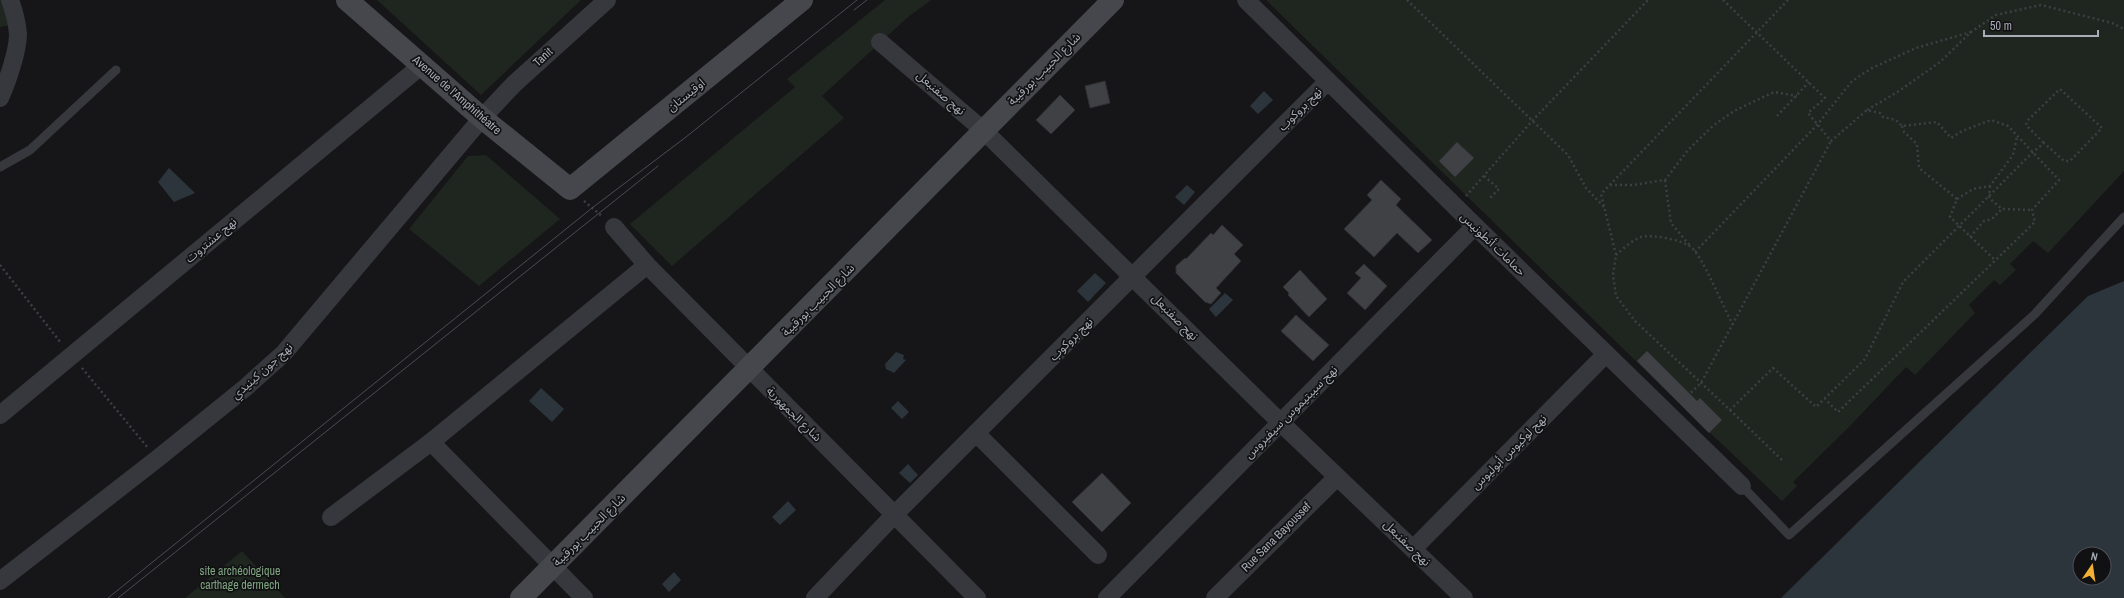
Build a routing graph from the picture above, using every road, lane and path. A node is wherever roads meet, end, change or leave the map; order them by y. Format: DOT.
graph roads {
  1 [pos="10,0"];
  2 [pos="347,0"];
  3 [pos="607,0"];
  4 [pos="802,0"];
  5 [pos="1113,0"];
  6 [pos="1246,0"];
  7 [pos="1407,0"];
  8 [pos="1648,0"];
  9 [pos="1723,0"];
  10 [pos="1788,0"];
  11 [pos="2124,29"];
  12 [pos="1972,32"];
  13 [pos="1757,33"];
  14 [pos="880,42"];
  15 [pos="422,65"];
  16 [pos="116,70"];
  17 [pos="1328,81"];
  18 [pos="1809,82"];
  19 [pos="1797,96"];
  20 [pos="0,98"];
  21 [pos="1867,110"];
  22 [pos="1777,116"];
  23 [pos="482,118"];
  24 [pos="1533,120"];
  25 [pos="1817,125"];
  26 [pos="1902,126"];
  27 [pos="983,130"];
  28 [pos="2017,136"];
  29 [pos="1831,141"];
  30 [pos="2044,142"];
  31 [pos="2033,152"];
  32 [pos="0,167"];
  33 [pos="1484,176"];
  34 [pos="1665,180"];
  35 [pos="1610,185"];
  36 [pos="1990,186"];
  37 [pos="570,189"];
  38 [pos="1467,194"];
  39 [pos="1989,198"];
  40 [pos="1957,199"];
  41 [pos="1489,200"];
  42 [pos="1604,207"];
  43 [pos="2002,209"];
  44 [pos="2032,210"];
  45 [pos="2124,217"];
  46 [pos="1474,226"];
  47 [pos="614,227"];
  48 [pos="1960,227"];
  49 [pos="1970,237"];
  50 [pos="1691,247"];
  51 [pos="1695,252"];
  52 [pos="1616,255"];
  53 [pos="1996,261"];
  54 [pos="0,265"];
  55 [pos="647,265"];
  56 [pos="1133,276"];
  57 [pos="1733,325"];
  58 [pos="1606,354"];
  59 [pos="72,356"];
  60 [pos="749,369"];
  61 [pos="1701,383"];
  62 [pos="1825,399"];
  63 [pos="1680,404"];
  64 [pos="1730,410"];
  65 [pos="0,415"];
  66 [pos="1281,423"];
  67 [pos="976,433"];
  68 [pos="431,442"];
  69 [pos="157,459"];
  70 [pos="1784,462"];
  71 [pos="1337,477"];
  72 [pos="1742,486"];
  73 [pos="894,515"];
  74 [pos="331,517"];
  75 [pos="1413,549"];
  76 [pos="1098,555"];
  77 [pos="553,566"];
  78 [pos="0,580"];
  79 [pos="521,598"];
  80 [pos="584,598"];
  81 [pos="815,598"];
  82 [pos="977,598"];
  83 [pos="1107,598"];
  84 [pos="1214,598"];
  85 [pos="1464,598"];
  1 -- 20 [label="street"];
  2 -- 15 [label="main road, Avenue de l'Amphithéatre"];
  3 -- 23 [label="street, Tanit"];
  4 -- 37 [label="main road, اوقيستان"];
  5 -- 27 [label="main road, شارع الحبيب بورقيبة"];
  6 -- 17 [label="street, حمامات أنطونيس"];
  7 -- 24 [label="path"];
  8 -- 24 [label="path"];
  9 -- 13 [label="path"];
  10 -- 13 [label="path"];
  11 -- 12 [label="path"];
  12 -- 21 [label="path"];
  12 -- 25 [label="path"];
  13 -- 18 [label="path"];
  13 -- 35 [label="path"];
  14 -- 27 [label="street, نهج صفنبعل"];
  15 -- 23 [label="main road, Avenue de l'Amphithéatre"];
  15 -- 59 [label="street, نهج عشتروت"];
  16 -- 32 [label="lane"];
  17 -- 46 [label="street, حمامات أنطونيس"];
  17 -- 56 [label="street, نهج بروكوب"];
  18 -- 19 [label="path"];
  18 -- 25 [label="path"];
  19 -- 22 [label="path"];
  19 -- 34 [label="path"];
  21 -- 26 [label="path"];
  21 -- 29 [label="path"];
  23 -- 37 [label="main road, Avenue de l'Amphithéatre"];
  23 -- 69 [label="street, نهج جون كينيدي"];
  24 -- 33 [label="path"];
  24 -- 42 [label="path"];
  25 -- 29 [label="path"];
  25 -- 51 [label="path"];
  26 -- 28 [label="path"];
  26 -- 40 [label="path"];
  27 -- 56 [label="street, نهج صفنبعل"];
  27 -- 60 [label="main road, شارع الحبيب بورقيبة"];
  28 -- 31 [label="path"];
  28 -- 36 [label="path"];
  29 -- 57 [label="path"];
  30 -- 30 [label="path"];
  30 -- 31 [label="path"];
  31 -- 39 [label="path"];
  31 -- 44 [label="path"];
  33 -- 38 [label="path"];
  33 -- 41 [label="path"];
  34 -- 35 [label="path"];
  34 -- 50 [label="path"];
  35 -- 42 [label="path"];
  36 -- 39 [label="path"];
  36 -- 40 [label="path"];
  37 -- 47 [label="path"];
  39 -- 43 [label="path"];
  39 -- 48 [label="path"];
  40 -- 48 [label="path"];
  42 -- 52 [label="path"];
  43 -- 44 [label="path"];
  43 -- 49 [label="path"];
  44 -- 53 [label="path"];
  45 -- 72 [label="lane"];
  46 -- 58 [label="street, حمامات أنطونيس"];
  46 -- 66 [label="street, نهج سيبتيموس سيفيروس"];
  47 -- 55 [label="street, شارع الجمهورية"];
  48 -- 49 [label="path"];
  48 -- 62 [label="path"];
  49 -- 53 [label="path"];
  50 -- 51 [label="path"];
  50 -- 52 [label="path"];
  51 -- 57 [label="path"];
  52 -- 61 [label="path"];
  53 -- 62 [label="path"];
  54 -- 59 [label="path"];
  55 -- 60 [label="street, شارع الجمهورية"];
  55 -- 68 [label="street"];
  56 -- 66 [label="street, نهج صفنبعل"];
  56 -- 67 [label="street, نهج بروكوب"];
  57 -- 61 [label="path"];
  58 -- 72 [label="street, حمامات أنطونيس"];
  58 -- 75 [label="street, نهج لوكيوس أبوليوس"];
  59 -- 65 [label="street, نهج عشتروت"];
  59 -- 69 [label="path"];
  60 -- 73 [label="street, شارع الجمهورية"];
  60 -- 77 [label="main road, شارع الحبيب بورقيبة"];
  61 -- 63 [label="path"];
  61 -- 64 [label="path"];
  62 -- 64 [label="path"];
  64 -- 70 [label="path"];
  66 -- 71 [label="street, نهج صفنبعل"];
  66 -- 83 [label="street, نهج سيبتيموس سيفيروس"];
  67 -- 73 [label="street, نهج بروكوب"];
  67 -- 76 [label="street"];
  68 -- 74 [label="street"];
  68 -- 77 [label="street"];
  69 -- 78 [label="street, نهج جون كينيدي"];
  71 -- 75 [label="street, نهج صفنبعل"];
  71 -- 84 [label="street, Rue Sana Bayoussef"];
  73 -- 81 [label="street, نهج بروكوب"];
  73 -- 82 [label="street, شارع الجمهورية"];
  75 -- 85 [label="street, نهج صفنبعل"];
  77 -- 79 [label="main road, شارع الحبيب بورقيبة"];
  77 -- 80 [label="street"];
}
